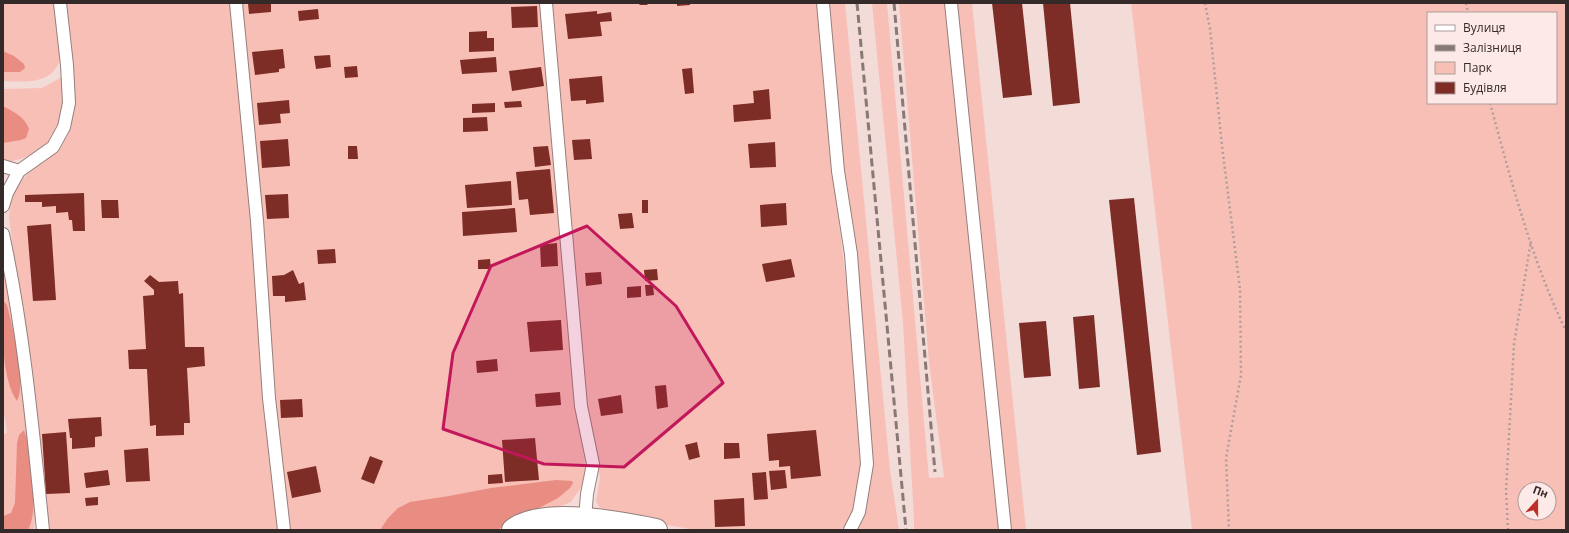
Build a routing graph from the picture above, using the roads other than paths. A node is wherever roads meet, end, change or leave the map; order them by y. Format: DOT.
graph roads {
  1 [pos="60,3"];
  2 [pos="236,3"];
  3 [pos="546,3"];
  4 [pos="823,3"];
  5 [pos="951,3"];
  6 [pos="3,166"];
  7 [pos="19,171"];
  8 [pos="3,206"];
  9 [pos="3,234"];
  10 [pos="586,519"];
  11 [pos="42,530"];
  12 [pos="284,530"];
  13 [pos="514,530"];
  14 [pos="656,530"];
  15 [pos="850,530"];
  16 [pos="1005,530"];
  1 -- 7 [label="lane"];
  2 -- 12 [label="lane"];
  3 -- 10 [label="lane"];
  4 -- 15 [label="lane"];
  5 -- 16 [label="lane"];
  6 -- 7 [label="lane"];
  7 -- 8 [label="lane"];
  9 -- 11 [label="lane"];
  10 -- 13 [label="street"];
  10 -- 14 [label="street"];
}
